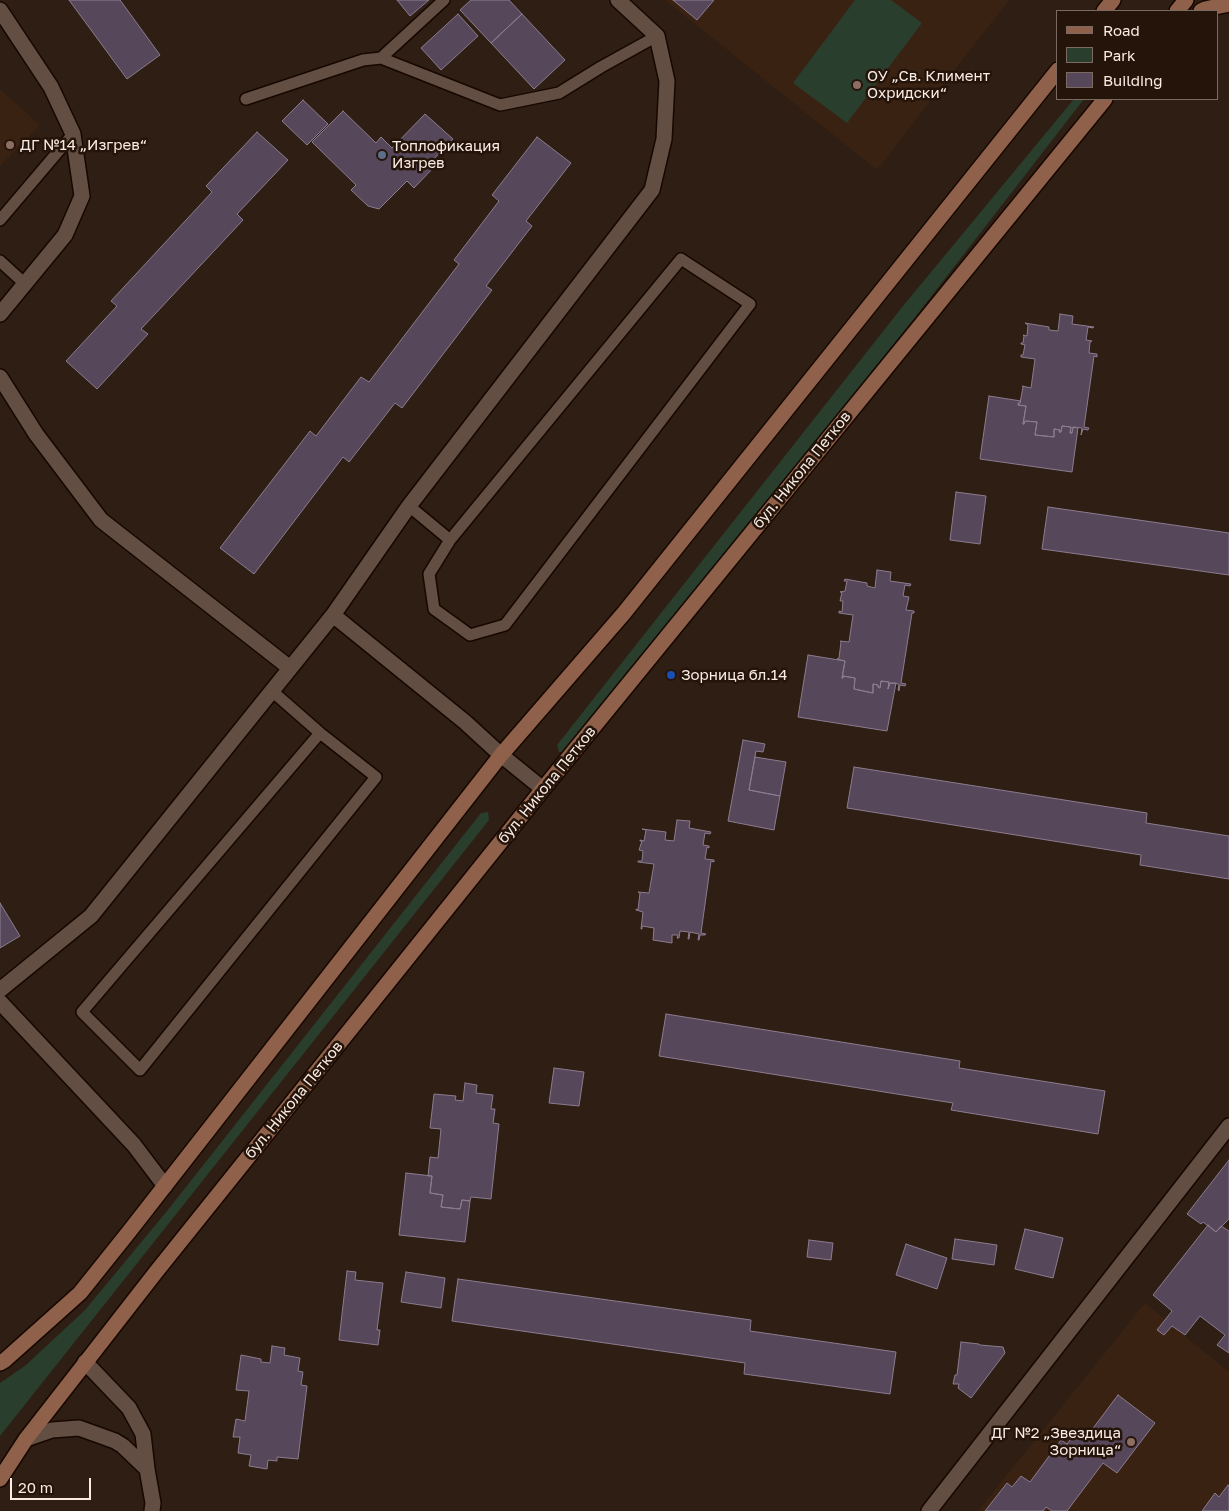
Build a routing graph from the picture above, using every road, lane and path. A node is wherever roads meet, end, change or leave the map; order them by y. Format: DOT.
graph roads {
  1 [pos="444,0"];
  2 [pos="618,0"];
  3 [pos="1113,0"];
  4 [pos="1186,0"];
  5 [pos="1229,4"];
  6 [pos="0,10"];
  7 [pos="1105,10"];
  8 [pos="1178,10"];
  9 [pos="1203,10"];
  10 [pos="657,36"];
  11 [pos="381,58"];
  12 [pos="1056,73"];
  13 [pos="246,99"];
  14 [pos="1104,100"];
  15 [pos="73,134"];
  16 [pos="0,220"];
  17 [pos="0,261"];
  18 [pos="25,284"];
  19 [pos="0,314"];
  20 [pos="0,377"];
  21 [pos="409,506"];
  22 [pos="450,540"];
  23 [pos="333,615"];
  24 [pos="290,668"];
  25 [pos="272,691"];
  26 [pos="320,733"];
  27 [pos="501,755"];
  28 [pos="542,789"];
  29 [pos="0,990"];
  30 [pos="0,1002"];
  31 [pos="1229,1126"];
  32 [pos="165,1186"];
  33 [pos="85,1362"];
  34 [pos="0,1363"];
  35 [pos="26,1439"];
  36 [pos="147,1469"];
  37 [pos="0,1479"];
  38 [pos="149,1508"];
  39 [pos="929,1511"];
  1 -- 11 [label="lane"];
  2 -- 10 [label="street"];
  3 -- 7 [label="main road"];
  4 -- 8 [label="main road"];
  5 -- 9 [label="main road"];
  6 -- 15 [label="street"];
  10 -- 11 [label="lane"];
  10 -- 21 [label="street"];
  11 -- 13 [label="lane"];
  12 -- 27 [label="main road"];
  14 -- 28 [label="main road, бул. Никола Петков"];
  15 -- 16 [label="lane"];
  15 -- 18 [label="street"];
  17 -- 18 [label="lane"];
  18 -- 19 [label="street"];
  20 -- 24 [label="street"];
  21 -- 22 [label="lane"];
  21 -- 23 [label="street"];
  22 -- 22 [label="lane"];
  23 -- 24 [label="street"];
  23 -- 27 [label="street"];
  24 -- 25 [label="street"];
  25 -- 26 [label="lane"];
  25 -- 29 [label="street"];
  26 -- 26 [label="lane"];
  27 -- 28 [label="street"];
  27 -- 32 [label="main road"];
  28 -- 33 [label="main road, бул. Никола Петков"];
  30 -- 32 [label="street"];
  31 -- 39 [label="street"];
  32 -- 34 [label="main road"];
  33 -- 35 [label="main road, бул. Никола Петков"];
  33 -- 36 [label="street"];
  35 -- 36 [label="street"];
  35 -- 37 [label="main road, бул. Никола Петков"];
  36 -- 38 [label="street"];
}
